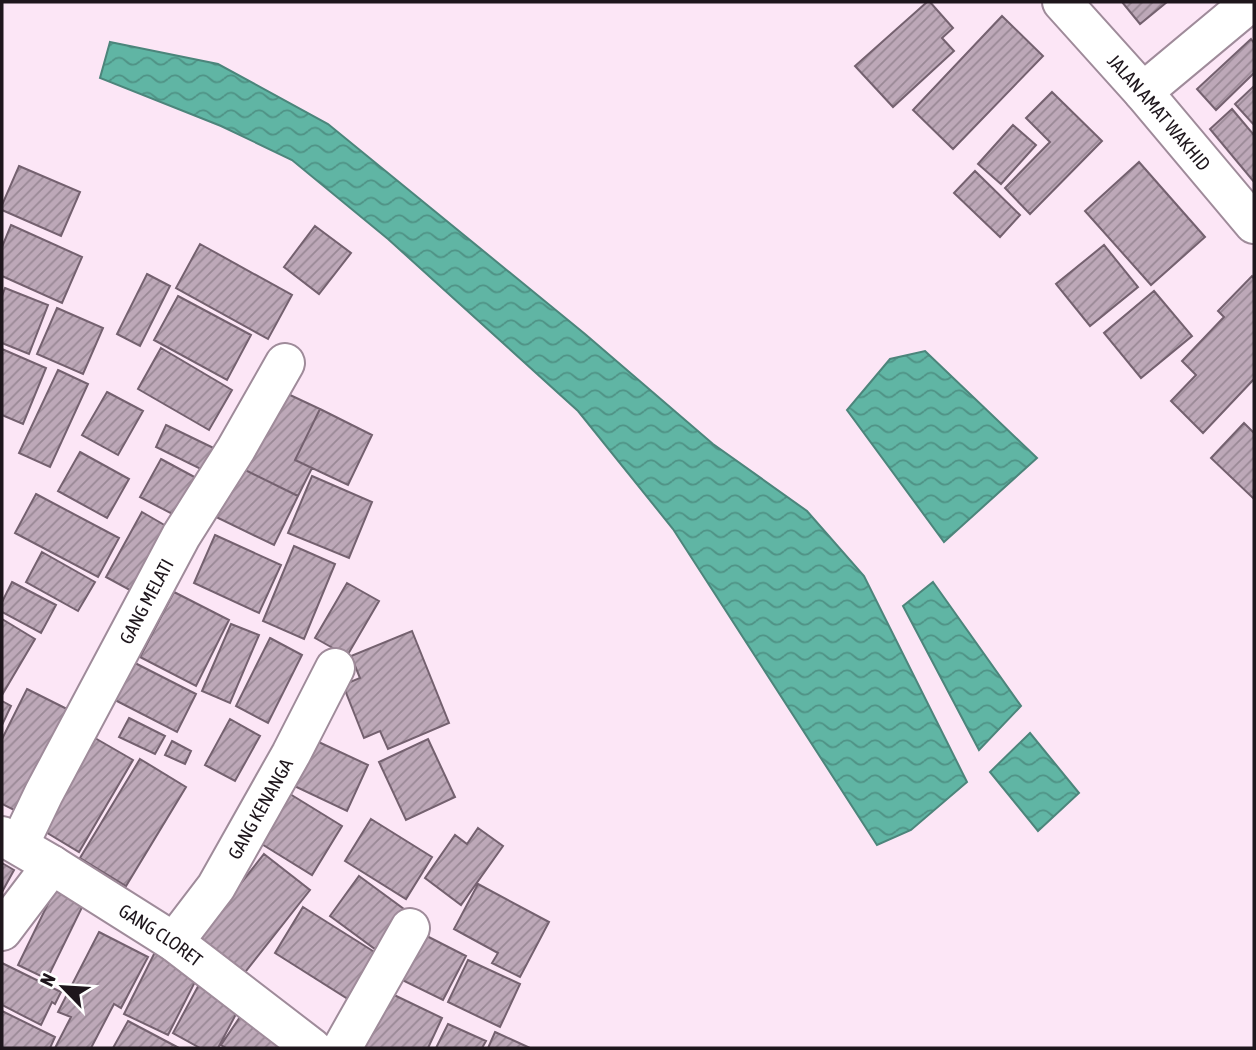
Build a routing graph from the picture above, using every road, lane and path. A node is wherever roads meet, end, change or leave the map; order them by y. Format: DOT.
graph roads {
  1 [pos="1062,2"];
  2 [pos="1251,2"];
  3 [pos="1143,92"];
  4 [pos="1254,224"];
  5 [pos="285,363"];
  6 [pos="335,668"];
  7 [pos="10,840"];
  8 [pos="52,865"];
  9 [pos="410,928"];
  10 [pos="2,930"];
  11 [pos="174,942"];
  12 [pos="337,1048"];
  1 -- 3 [label="street, JALAN AMAT WAKHID"];
  2 -- 3 [label="street"];
  3 -- 4 [label="street, JALAN AMAT WAKHID"];
  5 -- 7 [label="street, GANG MELATI"];
  6 -- 11 [label="street, GANG KENANGA"];
  7 -- 8 [label="street, GANG CLORET"];
  8 -- 10 [label="street"];
  8 -- 11 [label="street, GANG CLORET"];
  9 -- 12 [label="street"];
  11 -- 12 [label="street, GANG CLORET"];
}
